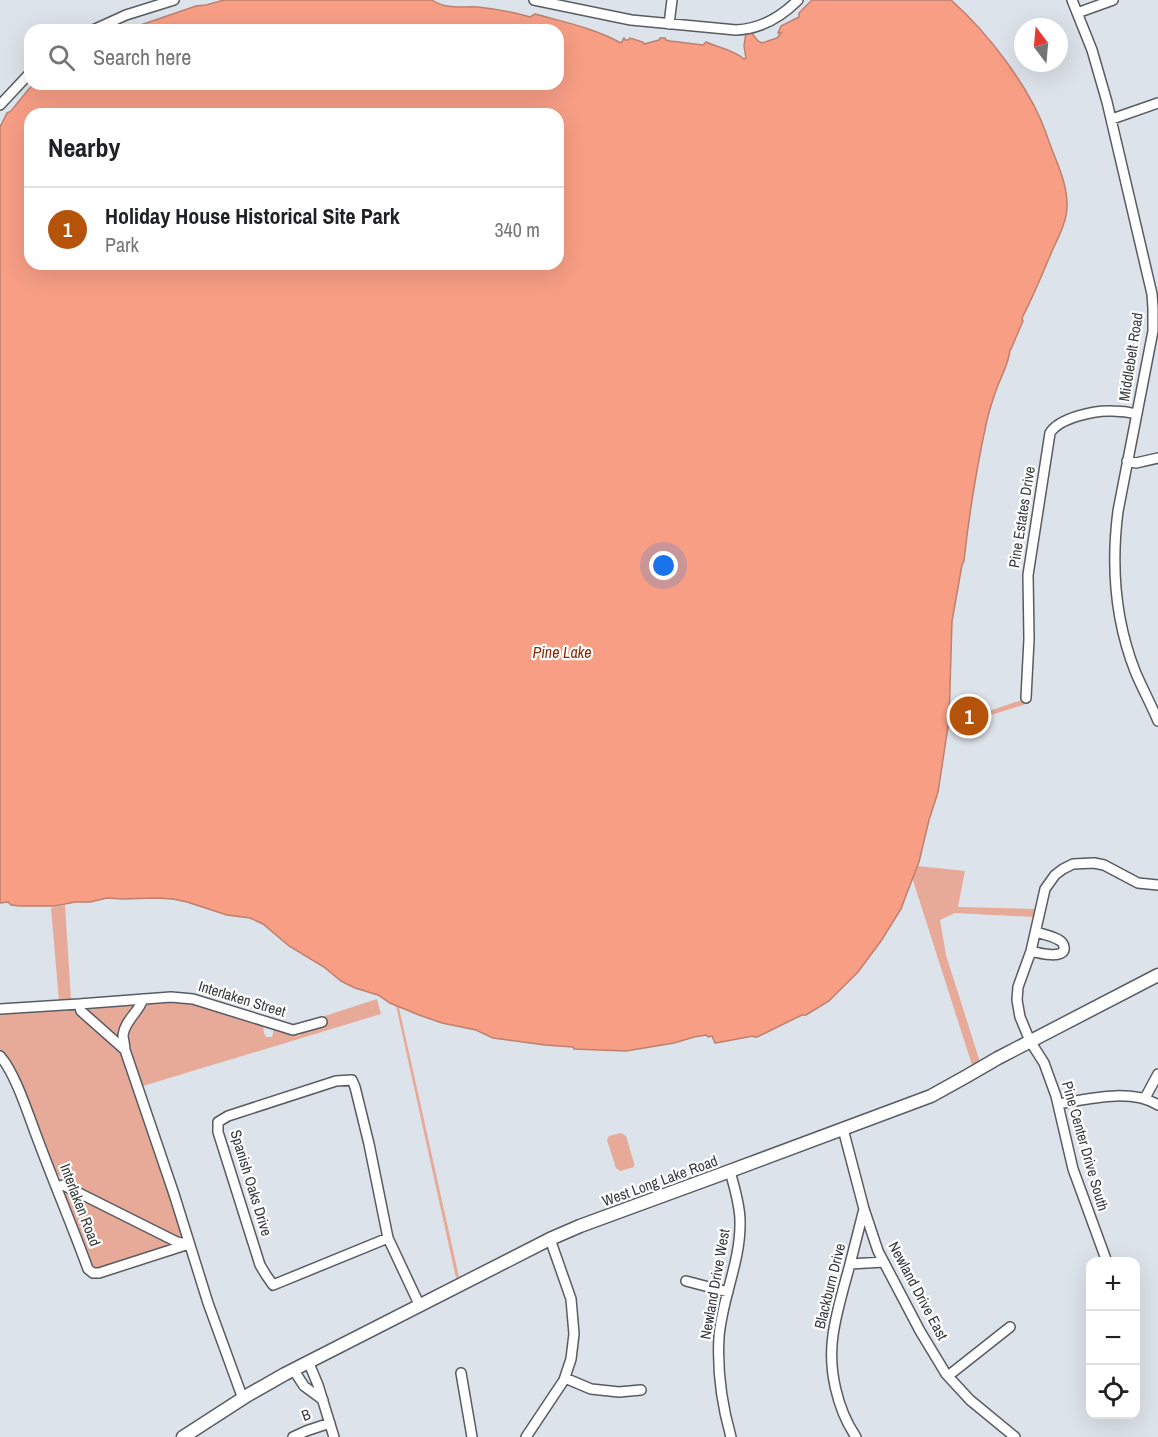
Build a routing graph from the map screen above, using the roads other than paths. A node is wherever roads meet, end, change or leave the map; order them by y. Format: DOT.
graph roads {
  1 [pos="174,0"];
  2 [pos="534,0"];
  3 [pos="672,0"];
  4 [pos="798,0"];
  5 [pos="1072,0"];
  6 [pos="1113,0"];
  7 [pos="553,2"];
  8 [pos="1077,13"];
  9 [pos="106,24"];
  10 [pos="669,24"];
  11 [pos="24,79"];
  12 [pos="1158,103"];
  13 [pos="0,105"];
  14 [pos="1112,119"];
  15 [pos="1137,414"];
  16 [pos="1158,458"];
  17 [pos="1128,461"];
  18 [pos="1026,698"];
  19 [pos="1158,721"];
  20 [pos="1158,885"];
  21 [pos="1036,932"];
  22 [pos="1031,951"];
  23 [pos="1158,975"];
  24 [pos="143,999"];
  25 [pos="79,1004"];
  26 [pos="0,1009"];
  27 [pos="322,1022"];
  28 [pos="1030,1041"];
  29 [pos="125,1050"];
  30 [pos="0,1056"];
  31 [pos="1158,1074"];
  32 [pos="1145,1098"];
  33 [pos="1058,1104"];
  34 [pos="1158,1105"];
  35 [pos="843,1129"];
  36 [pos="730,1171"];
  37 [pos="57,1187"];
  38 [pos="864,1209"];
  39 [pos="388,1238"];
  40 [pos="550,1239"];
  41 [pos="189,1244"];
  42 [pos="1105,1257"];
  43 [pos="884,1262"];
  44 [pos="850,1264"];
  45 [pos="686,1281"];
  46 [pos="728,1292"];
  47 [pos="419,1304"];
  48 [pos="1010,1327"];
  49 [pos="308,1361"];
  50 [pos="293,1369"];
  51 [pos="461,1373"];
  52 [pos="948,1376"];
  53 [pos="565,1378"];
  54 [pos="641,1390"];
  55 [pos="243,1399"];
  56 [pos="323,1400"];
  57 [pos="330,1423"];
  58 [pos="183,1437"];
  59 [pos="293,1437"];
  60 [pos="334,1437"];
  61 [pos="472,1437"];
  62 [pos="526,1437"];
  63 [pos="731,1437"];
  64 [pos="856,1437"];
  65 [pos="1015,1437"];
  1 -- 9 [label="street"];
  2 -- 7 [label="street"];
  3 -- 10 [label="street"];
  4 -- 10 [label="street"];
  5 -- 8 [label="street, Middlebelt Road"];
  6 -- 8 [label="street"];
  7 -- 10 [label="street"];
  8 -- 14 [label="street, Middlebelt Road"];
  11 -- 13 [label="street"];
  12 -- 14 [label="street"];
  14 -- 15 [label="street, Middlebelt Road"];
  15 -- 17 [label="street, Middlebelt Road"];
  15 -- 18 [label="street, Pine Estates Drive"];
  16 -- 17 [label="street"];
  17 -- 19 [label="street, Middlebelt Road"];
  20 -- 21 [label="street, Pine Center Drive South"];
  21 -- 22 [label="street, Pine Center Drive South"];
  21 -- 22 [label="street"];
  22 -- 28 [label="street, Pine Center Drive South"];
  23 -- 28 [label="main road, West Long Lake Road"];
  24 -- 25 [label="street, Interlaken Street"];
  24 -- 27 [label="street, Interlaken Street"];
  24 -- 29 [label="street"];
  25 -- 26 [label="street, Interlaken Street"];
  25 -- 29 [label="street"];
  28 -- 33 [label="street, Pine Center Drive South"];
  28 -- 35 [label="main road, West Long Lake Road"];
  29 -- 41 [label="street"];
  30 -- 37 [label="street, Interlaken Road"];
  31 -- 32 [label="street"];
  32 -- 33 [label="street"];
  32 -- 34 [label="street"];
  33 -- 42 [label="street, Pine Center Drive South"];
  35 -- 36 [label="main road, West Long Lake Road"];
  35 -- 38 [label="street, Newland Drive East"];
  36 -- 40 [label="main road, West Long Lake Road"];
  36 -- 46 [label="street, Newland Drive West"];
  37 -- 41 [label="street"];
  37 -- 41 [label="street, Interlaken Road"];
  38 -- 43 [label="street, Newland Drive East"];
  38 -- 44 [label="street, Blackburn Drive"];
  39 -- 39 [label="street, Spanish Oaks Drive"];
  39 -- 47 [label="street, Spanish Oaks Drive"];
  40 -- 47 [label="main road, West Long Lake Road"];
  40 -- 53 [label="street"];
  41 -- 55 [label="street"];
  43 -- 44 [label="street"];
  43 -- 52 [label="street, Newland Drive East"];
  44 -- 64 [label="street, Blackburn Drive"];
  45 -- 46 [label="street"];
  46 -- 63 [label="street, Newland Drive West"];
  47 -- 49 [label="main road, West Long Lake Road"];
  48 -- 52 [label="street"];
  49 -- 50 [label="main road, West Long Lake Road"];
  49 -- 56 [label="street"];
  50 -- 55 [label="main road, West Long Lake Road"];
  50 -- 56 [label="street"];
  51 -- 61 [label="street"];
  52 -- 65 [label="street, Newland Drive East"];
  53 -- 54 [label="street"];
  53 -- 62 [label="street"];
  55 -- 58 [label="main road, West Long Lake Road"];
  56 -- 57 [label="street"];
  57 -- 59 [label="street, B"];
  57 -- 60 [label="street"];
}
